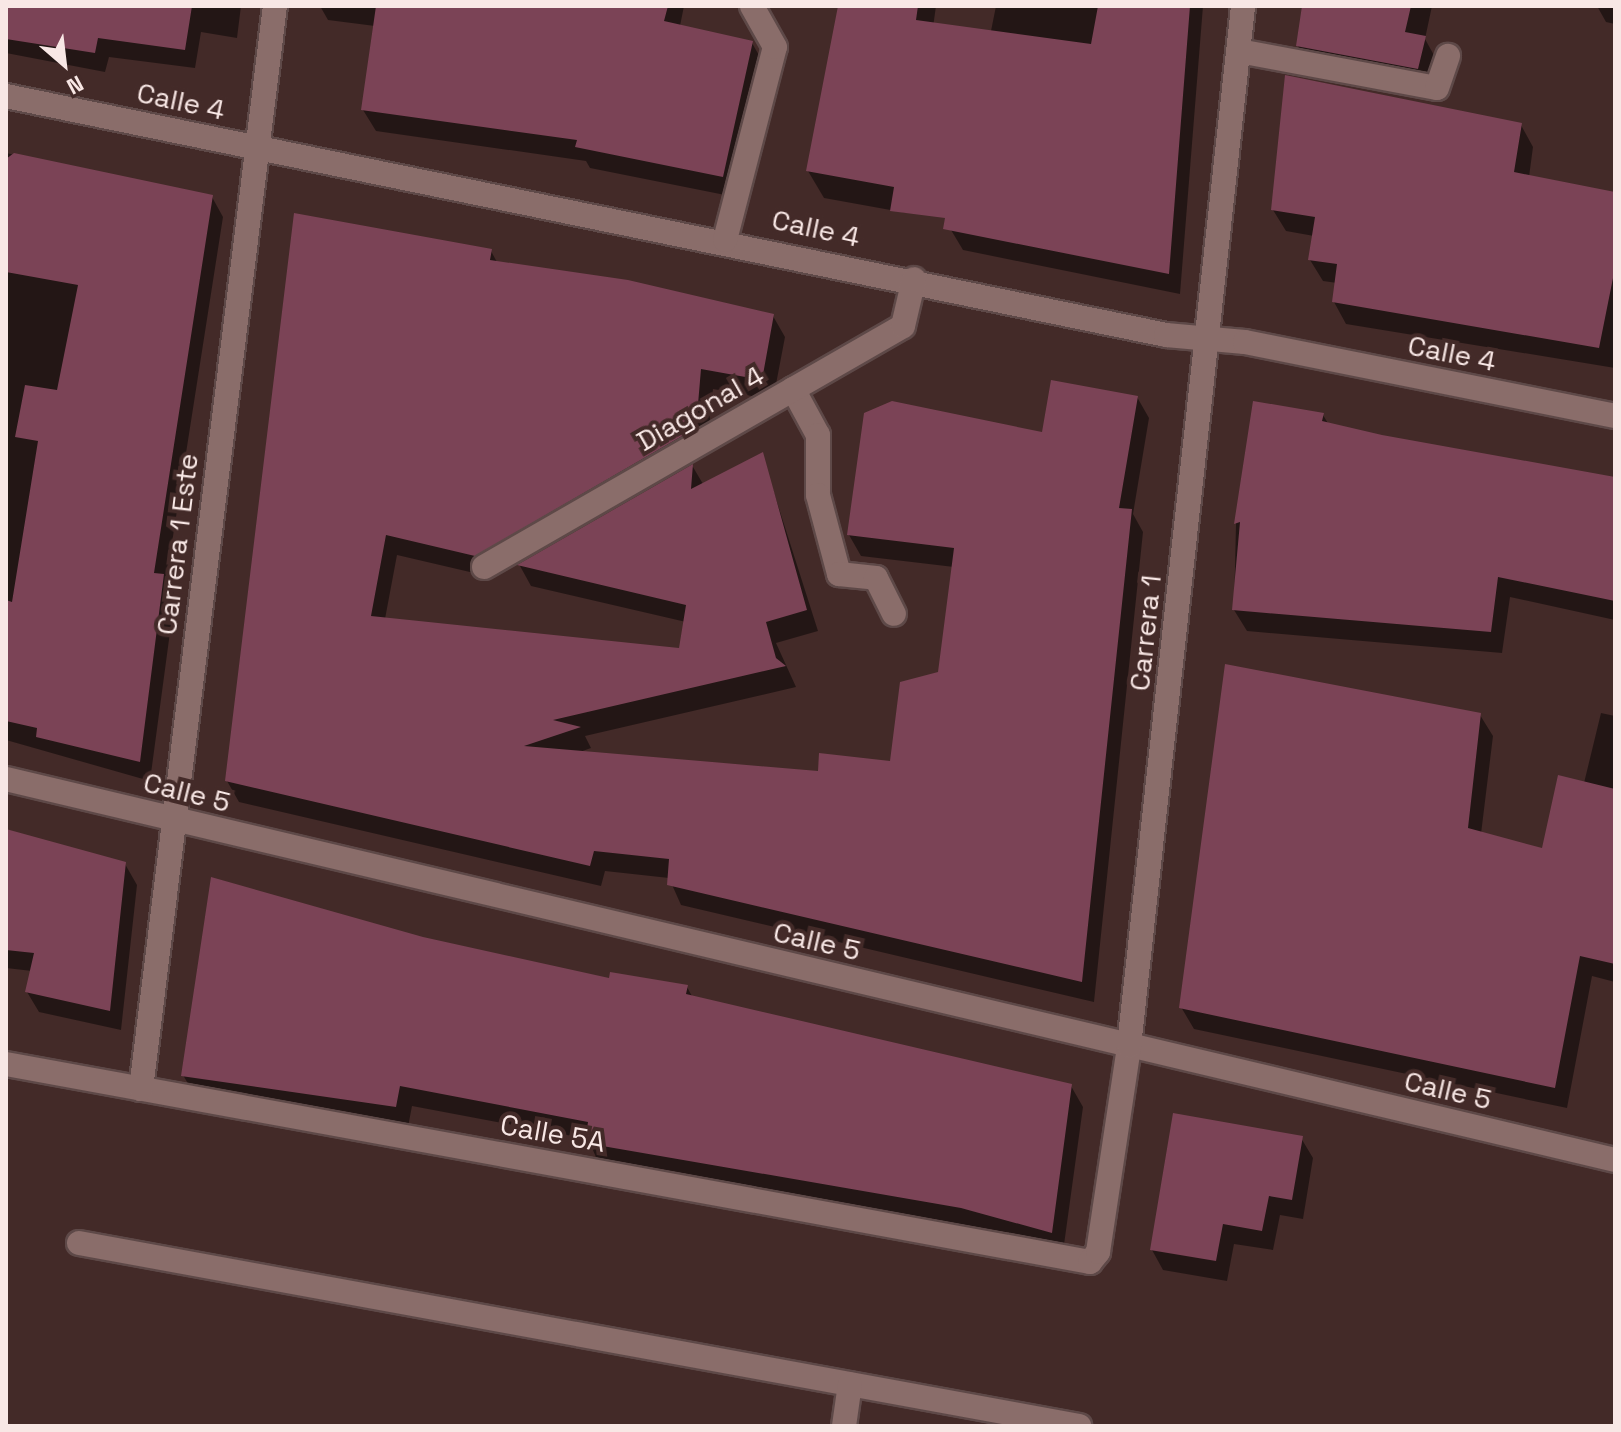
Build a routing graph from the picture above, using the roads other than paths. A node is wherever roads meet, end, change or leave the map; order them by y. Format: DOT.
graph roads {
  1 [pos="275,6"];
  2 [pos="752,6"];
  3 [pos="1243,6"];
  4 [pos="1239,51"];
  5 [pos="1448,56"];
  6 [pos="6,96"];
  7 [pos="258,148"];
  8 [pos="725,240"];
  9 [pos="914,279"];
  10 [pos="1209,340"];
  11 [pos="793,389"];
  12 [pos="1615,416"];
  13 [pos="484,567"];
  14 [pos="894,614"];
  15 [pos="6,779"];
  16 [pos="175,819"];
  17 [pos="1129,1046"];
  18 [pos="6,1064"];
  19 [pos="141,1089"];
  20 [pos="1615,1160"];
  21 [pos="79,1243"];
  22 [pos="1090,1262"];
  23 [pos="850,1384"];
  24 [pos="989,1418"];
  25 [pos="844,1426"];
  26 [pos="1079,1426"];
  1 -- 7 [label="street, Carrera 1 Este"];
  2 -- 8 [label="street"];
  3 -- 4 [label="street, Carrera 1"];
  4 -- 5 [label="street"];
  4 -- 10 [label="street, Carrera 1"];
  6 -- 7 [label="street, Calle 4"];
  7 -- 8 [label="street, Calle 4"];
  7 -- 16 [label="street, Carrera 1 Este"];
  8 -- 9 [label="street, Calle 4"];
  9 -- 10 [label="street, Calle 4"];
  9 -- 11 [label="street, Diagonal 4"];
  10 -- 12 [label="street, Calle 4"];
  10 -- 17 [label="street, Carrera 1"];
  11 -- 13 [label="street, Diagonal 4"];
  11 -- 14 [label="street"];
  15 -- 16 [label="street, Calle 5"];
  16 -- 17 [label="street, Calle 5"];
  16 -- 19 [label="street, Carrera 1 Este"];
  17 -- 20 [label="street, Calle 5"];
  17 -- 22 [label="street, Carrera 1"];
  18 -- 19 [label="street, Calle 5A"];
  19 -- 22 [label="street, Calle 5A"];
  21 -- 23 [label="street"];
  23 -- 24 [label="street"];
  23 -- 25 [label="street"];
  24 -- 26 [label="street"];
}
